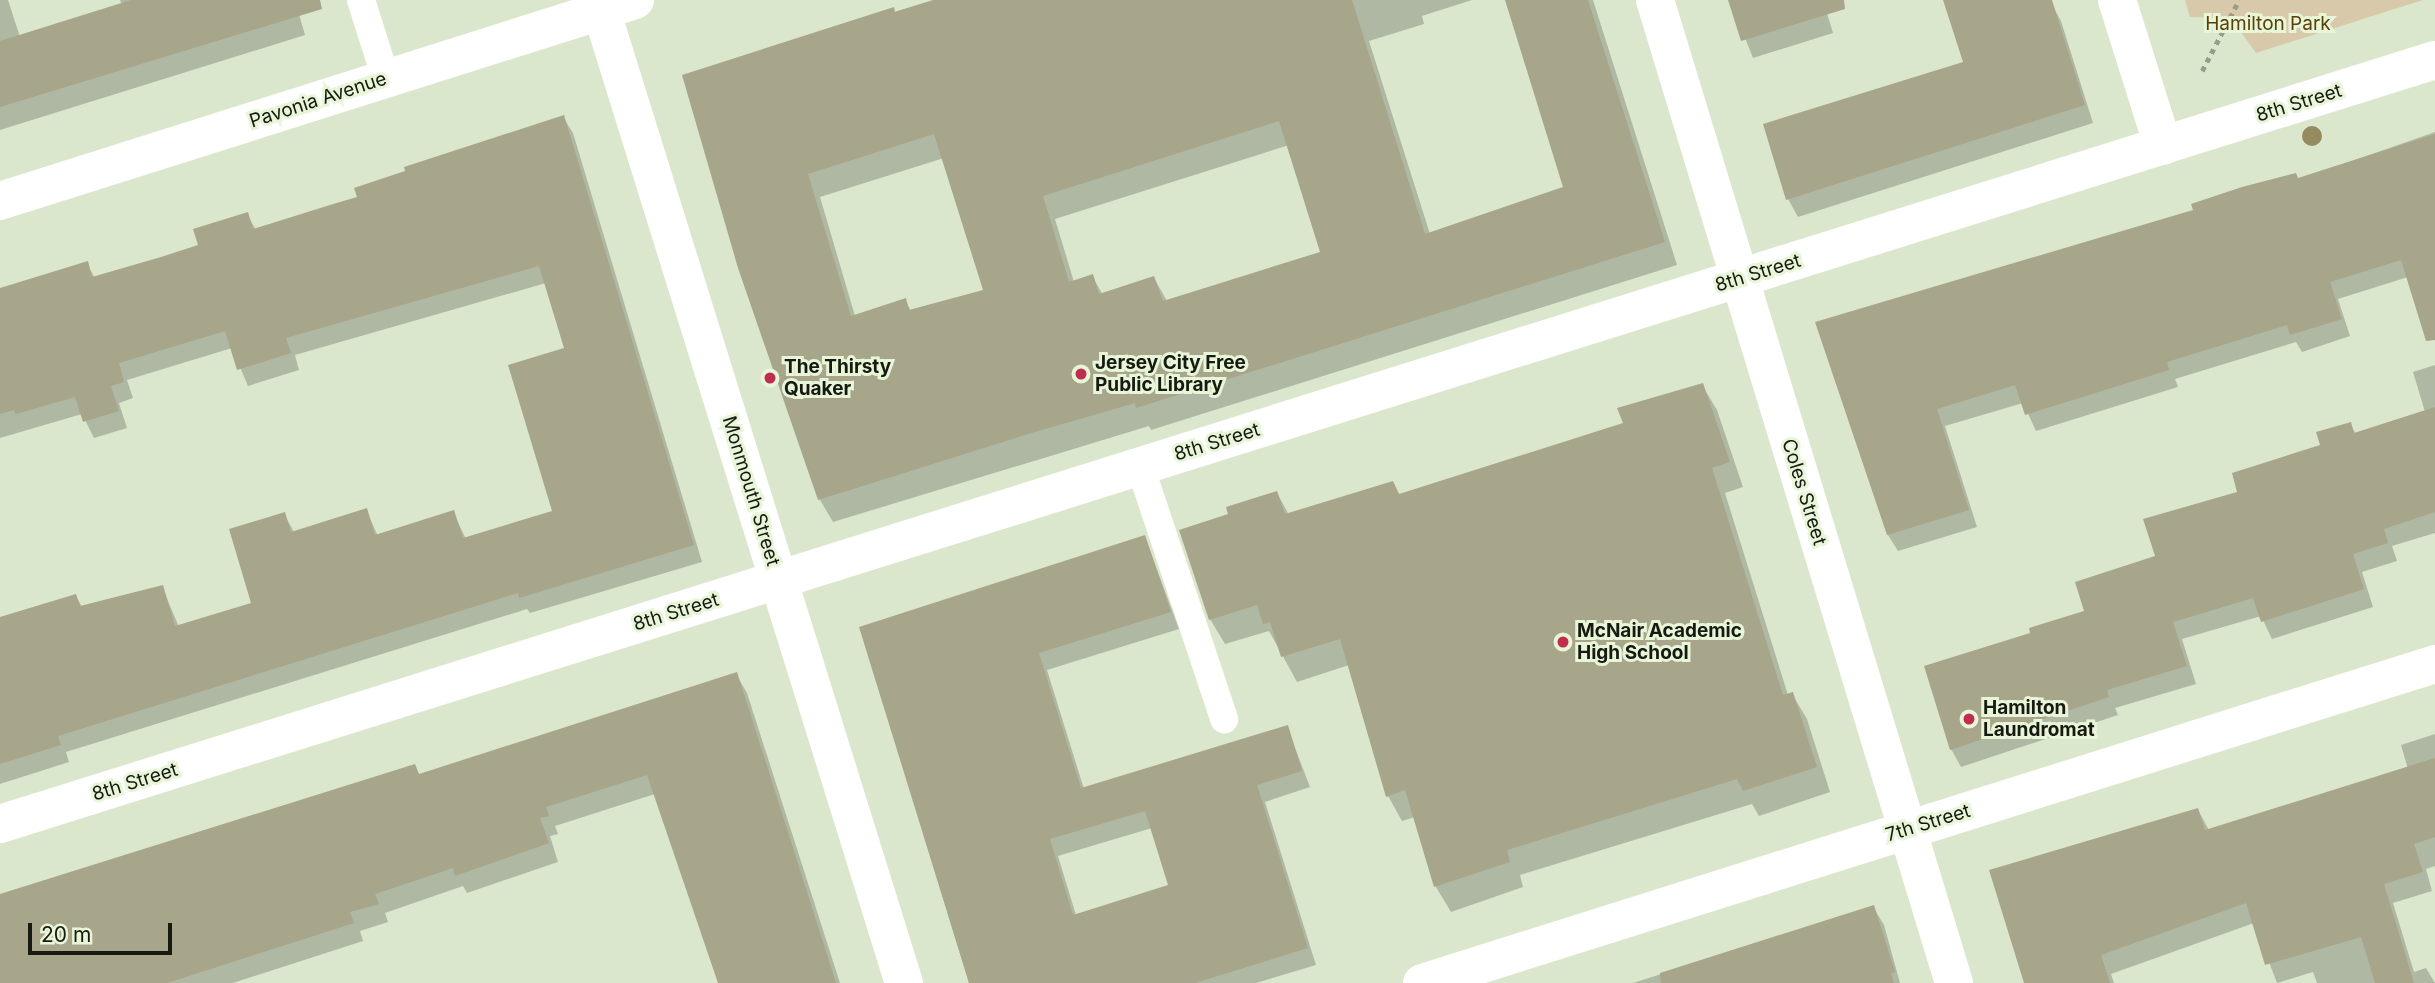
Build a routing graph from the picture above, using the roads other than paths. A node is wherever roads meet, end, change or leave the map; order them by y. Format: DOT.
graph roads {
  1 [pos="361,0"];
  2 [pos="1655,0"];
  3 [pos="2118,0"];
  4 [pos="611,4"];
  5 [pos="2435,60"];
  6 [pos="386,79"];
  7 [pos="2163,146"];
  8 [pos="0,201"];
  9 [pos="1738,279"];
  10 [pos="1140,466"];
  11 [pos="779,580"];
  12 [pos="2435,664"];
  13 [pos="1224,719"];
  14 [pos="0,824"];
  15 [pos="1908,829"];
  16 [pos="904,983"];
  17 [pos="1422,983"];
  18 [pos="1954,983"];
  1 -- 6 [label="lane"];
  2 -- 9 [label="street, Coles Street"];
  3 -- 7 [label="street"];
  4 -- 6 [label="street, Pavonia Avenue"];
  4 -- 11 [label="street, Monmouth Street"];
  5 -- 7 [label="street, 8th Street"];
  6 -- 8 [label="street, Pavonia Avenue"];
  7 -- 9 [label="street, 8th Street"];
  9 -- 10 [label="street, 8th Street"];
  9 -- 15 [label="street, Coles Street"];
  10 -- 11 [label="street, 8th Street"];
  10 -- 13 [label="lane"];
  11 -- 14 [label="street, 8th Street"];
  11 -- 16 [label="street, Monmouth Street"];
  12 -- 15 [label="street, 7th Street"];
  15 -- 17 [label="street, 7th Street"];
  15 -- 18 [label="street, Coles Street"];
}
